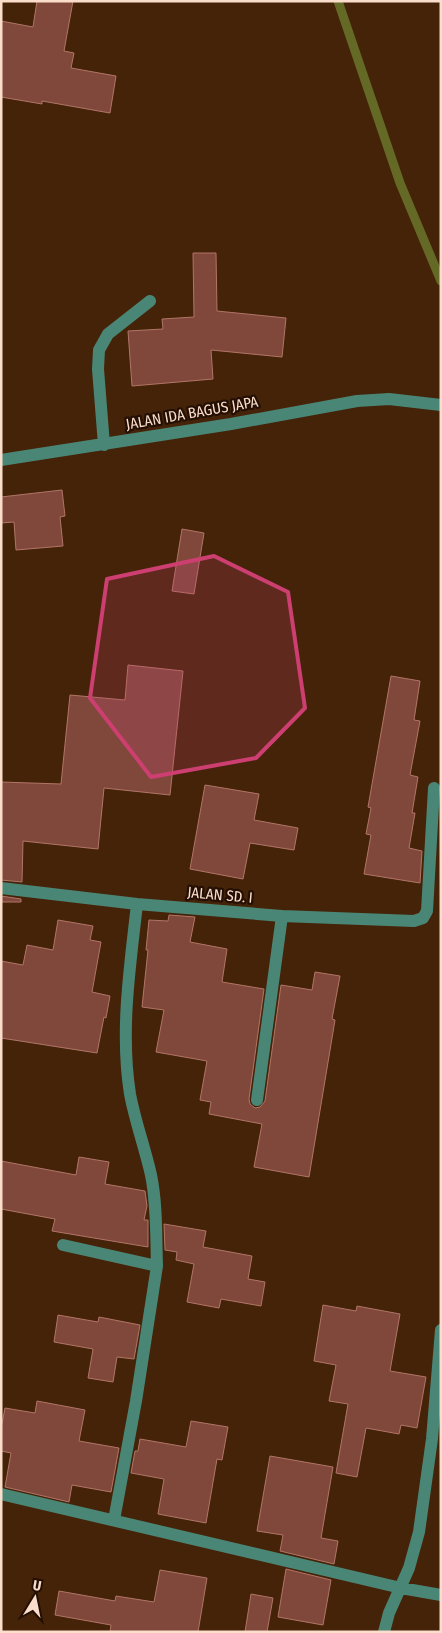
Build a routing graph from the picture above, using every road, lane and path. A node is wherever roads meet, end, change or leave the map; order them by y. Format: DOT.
graph roads {
  1 [pos="150,301"];
  2 [pos="441,405"];
  3 [pos="104,444"];
  4 [pos="1,460"];
  5 [pos="434,788"];
  6 [pos="1,888"];
  7 [pos="137,904"];
  8 [pos="282,916"];
  9 [pos="258,1100"];
  10 [pos="63,1245"];
  11 [pos="157,1266"];
  12 [pos="441,1330"];
  13 [pos="1,1494"];
  14 [pos="114,1520"];
  15 [pos="401,1588"];
  16 [pos="441,1595"];
  17 [pos="384,1632"];
  1 -- 3 [label="street"];
  2 -- 3 [label="street, JALAN IDA BAGUS JAPA"];
  3 -- 4 [label="street, JALAN IDA BAGUS JAPA"];
  5 -- 8 [label="street, JALAN SD. I"];
  6 -- 7 [label="street, JALAN SD. I"];
  7 -- 8 [label="street, JALAN SD. I"];
  7 -- 11 [label="street"];
  8 -- 9 [label="street"];
  10 -- 11 [label="street"];
  11 -- 14 [label="street"];
  12 -- 15 [label="street"];
  13 -- 14 [label="street"];
  14 -- 15 [label="street"];
  15 -- 16 [label="street"];
  15 -- 17 [label="street"];
}
